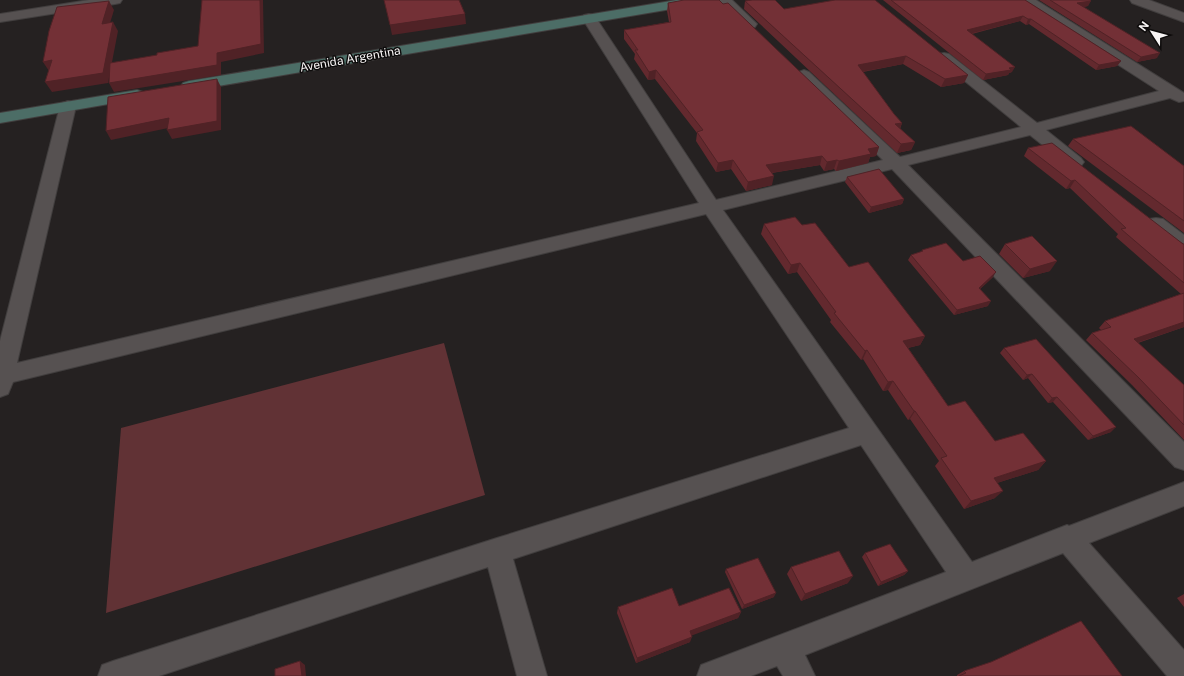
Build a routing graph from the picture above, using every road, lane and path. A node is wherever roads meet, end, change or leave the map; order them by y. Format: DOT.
graph roads {
  1 [pos="115,0"];
  2 [pos="701,0"];
  3 [pos="724,0"];
  4 [pos="1027,0"];
  5 [pos="1137,0"];
  6 [pos="0,18"];
  7 [pos="589,18"];
  8 [pos="1184,18"];
  9 [pos="764,38"];
  10 [pos="934,50"];
  11 [pos="793,65"];
  12 [pos="177,88"];
  13 [pos="154,92"];
  14 [pos="1178,96"];
  15 [pos="68,106"];
  16 [pos="0,118"];
  17 [pos="1032,129"];
  18 [pos="896,163"];
  19 [pos="1089,173"];
  20 [pos="711,206"];
  21 [pos="1146,216"];
  22 [pos="1184,245"];
  23 [pos="1,380"];
  24 [pos="867,433"];
  25 [pos="1184,459"];
  26 [pos="1184,494"];
  27 [pos="1068,538"];
  28 [pos="497,551"];
  29 [pos="966,578"];
  30 [pos="784,648"];
  31 [pos="1184,673"];
  32 [pos="113,676"];
  33 [pos="532,676"];
  34 [pos="712,676"];
  35 [pos="800,676"];
  1 -- 6 [label="street"];
  2 -- 7 [label="street, Avenida Argentina"];
  3 -- 9 [label="street"];
  4 -- 14 [label="street"];
  5 -- 8 [label="street"];
  7 -- 12 [label="street, Avenida Argentina"];
  7 -- 20 [label="street"];
  10 -- 17 [label="street"];
  11 -- 18 [label="street"];
  13 -- 15 [label="street"];
  14 -- 17 [label="street"];
  15 -- 16 [label="street"];
  15 -- 23 [label="street"];
  17 -- 18 [label="street"];
  17 -- 19 [label="street"];
  18 -- 20 [label="street"];
  18 -- 25 [label="street"];
  20 -- 23 [label="street"];
  20 -- 24 [label="street"];
  21 -- 22 [label="street"];
  24 -- 28 [label="street"];
  24 -- 29 [label="street"];
  26 -- 27 [label="street"];
  27 -- 29 [label="street"];
  27 -- 31 [label="street"];
  28 -- 32 [label="street"];
  28 -- 33 [label="street"];
  29 -- 30 [label="street"];
  30 -- 34 [label="street"];
  30 -- 35 [label="street"];
}
